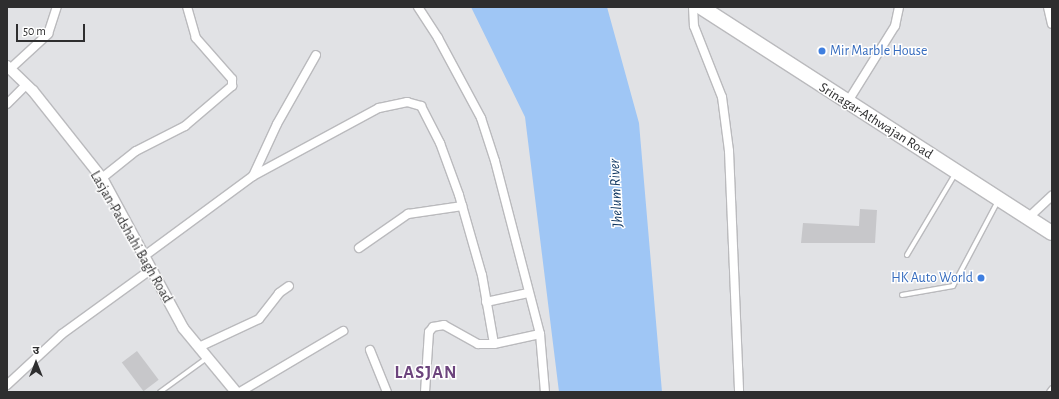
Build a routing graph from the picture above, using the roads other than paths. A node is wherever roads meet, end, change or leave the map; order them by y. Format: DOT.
graph roads {
  1 [pos="57,7"];
  2 [pos="187,7"];
  3 [pos="418,7"];
  4 [pos="693,7"];
  5 [pos="701,7"];
  6 [pos="899,7"];
  7 [pos="1048,7"];
  8 [pos="1052,24"];
  9 [pos="316,55"];
  10 [pos="9,67"];
  11 [pos="26,85"];
  12 [pos="847,103"];
  13 [pos="7,104"];
  14 [pos="956,172"];
  15 [pos="253,176"];
  16 [pos="102,178"];
  17 [pos="1052,196"];
  18 [pos="999,199"];
  19 [pos="462,206"];
  20 [pos="1028,218"];
  21 [pos="1052,233"];
  22 [pos="359,248"];
  23 [pos="907,255"];
  24 [pos="143,257"];
  25 [pos="150,270"];
  26 [pos="289,286"];
  27 [pos="528,294"];
  28 [pos="902,295"];
  29 [pos="486,302"];
  30 [pos="343,331"];
  31 [pos="540,334"];
  32 [pos="494,344"];
  33 [pos="198,347"];
  34 [pos="370,350"];
  35 [pos="208,357"];
  36 [pos="7,385"];
  37 [pos="1052,388"];
  38 [pos="160,392"];
  39 [pos="236,392"];
  40 [pos="240,392"];
  41 [pos="387,392"];
  42 [pos="425,392"];
  43 [pos="545,392"];
  44 [pos="739,392"];
  45 [pos="1049,392"];
  1 -- 10 [label="street"];
  2 -- 16 [label="street"];
  3 -- 27 [label="street"];
  4 -- 44 [label="street"];
  5 -- 12 [label="highway, Srinagar-Athwajan Road"];
  6 -- 12 [label="street"];
  7 -- 8 [label="street"];
  9 -- 15 [label="street"];
  10 -- 11 [label="street, Lasjan-Padshahi Bagh Road"];
  11 -- 13 [label="street"];
  11 -- 16 [label="street, Lasjan-Padshahi Bagh Road"];
  12 -- 14 [label="highway, Srinagar-Athwajan Road"];
  14 -- 18 [label="highway, Srinagar-Athwajan Road"];
  14 -- 23 [label="lane"];
  15 -- 19 [label="street"];
  15 -- 24 [label="street"];
  16 -- 24 [label="street, Lasjan-Padshahi Bagh Road"];
  17 -- 20 [label="street"];
  18 -- 20 [label="highway, Srinagar-Athwajan Road"];
  18 -- 28 [label="lane"];
  19 -- 22 [label="street"];
  19 -- 29 [label="street"];
  20 -- 21 [label="highway, Srinagar-Athwajan Road"];
  24 -- 25 [label="street, Lasjan-Padshahi Bagh Road"];
  25 -- 33 [label="street, Lasjan-Padshahi Bagh Road"];
  25 -- 36 [label="street"];
  26 -- 33 [label="street"];
  27 -- 29 [label="street"];
  27 -- 31 [label="street"];
  29 -- 32 [label="street"];
  30 -- 40 [label="street"];
  31 -- 32 [label="street"];
  31 -- 43 [label="street"];
  32 -- 42 [label="street"];
  33 -- 35 [label="street, Lasjan-Padshahi Bagh Road"];
  34 -- 41 [label="street"];
  35 -- 38 [label="lane"];
  35 -- 39 [label="street, Lasjan-Padshahi Bagh Road"];
  37 -- 45 [label="lane"];
}
